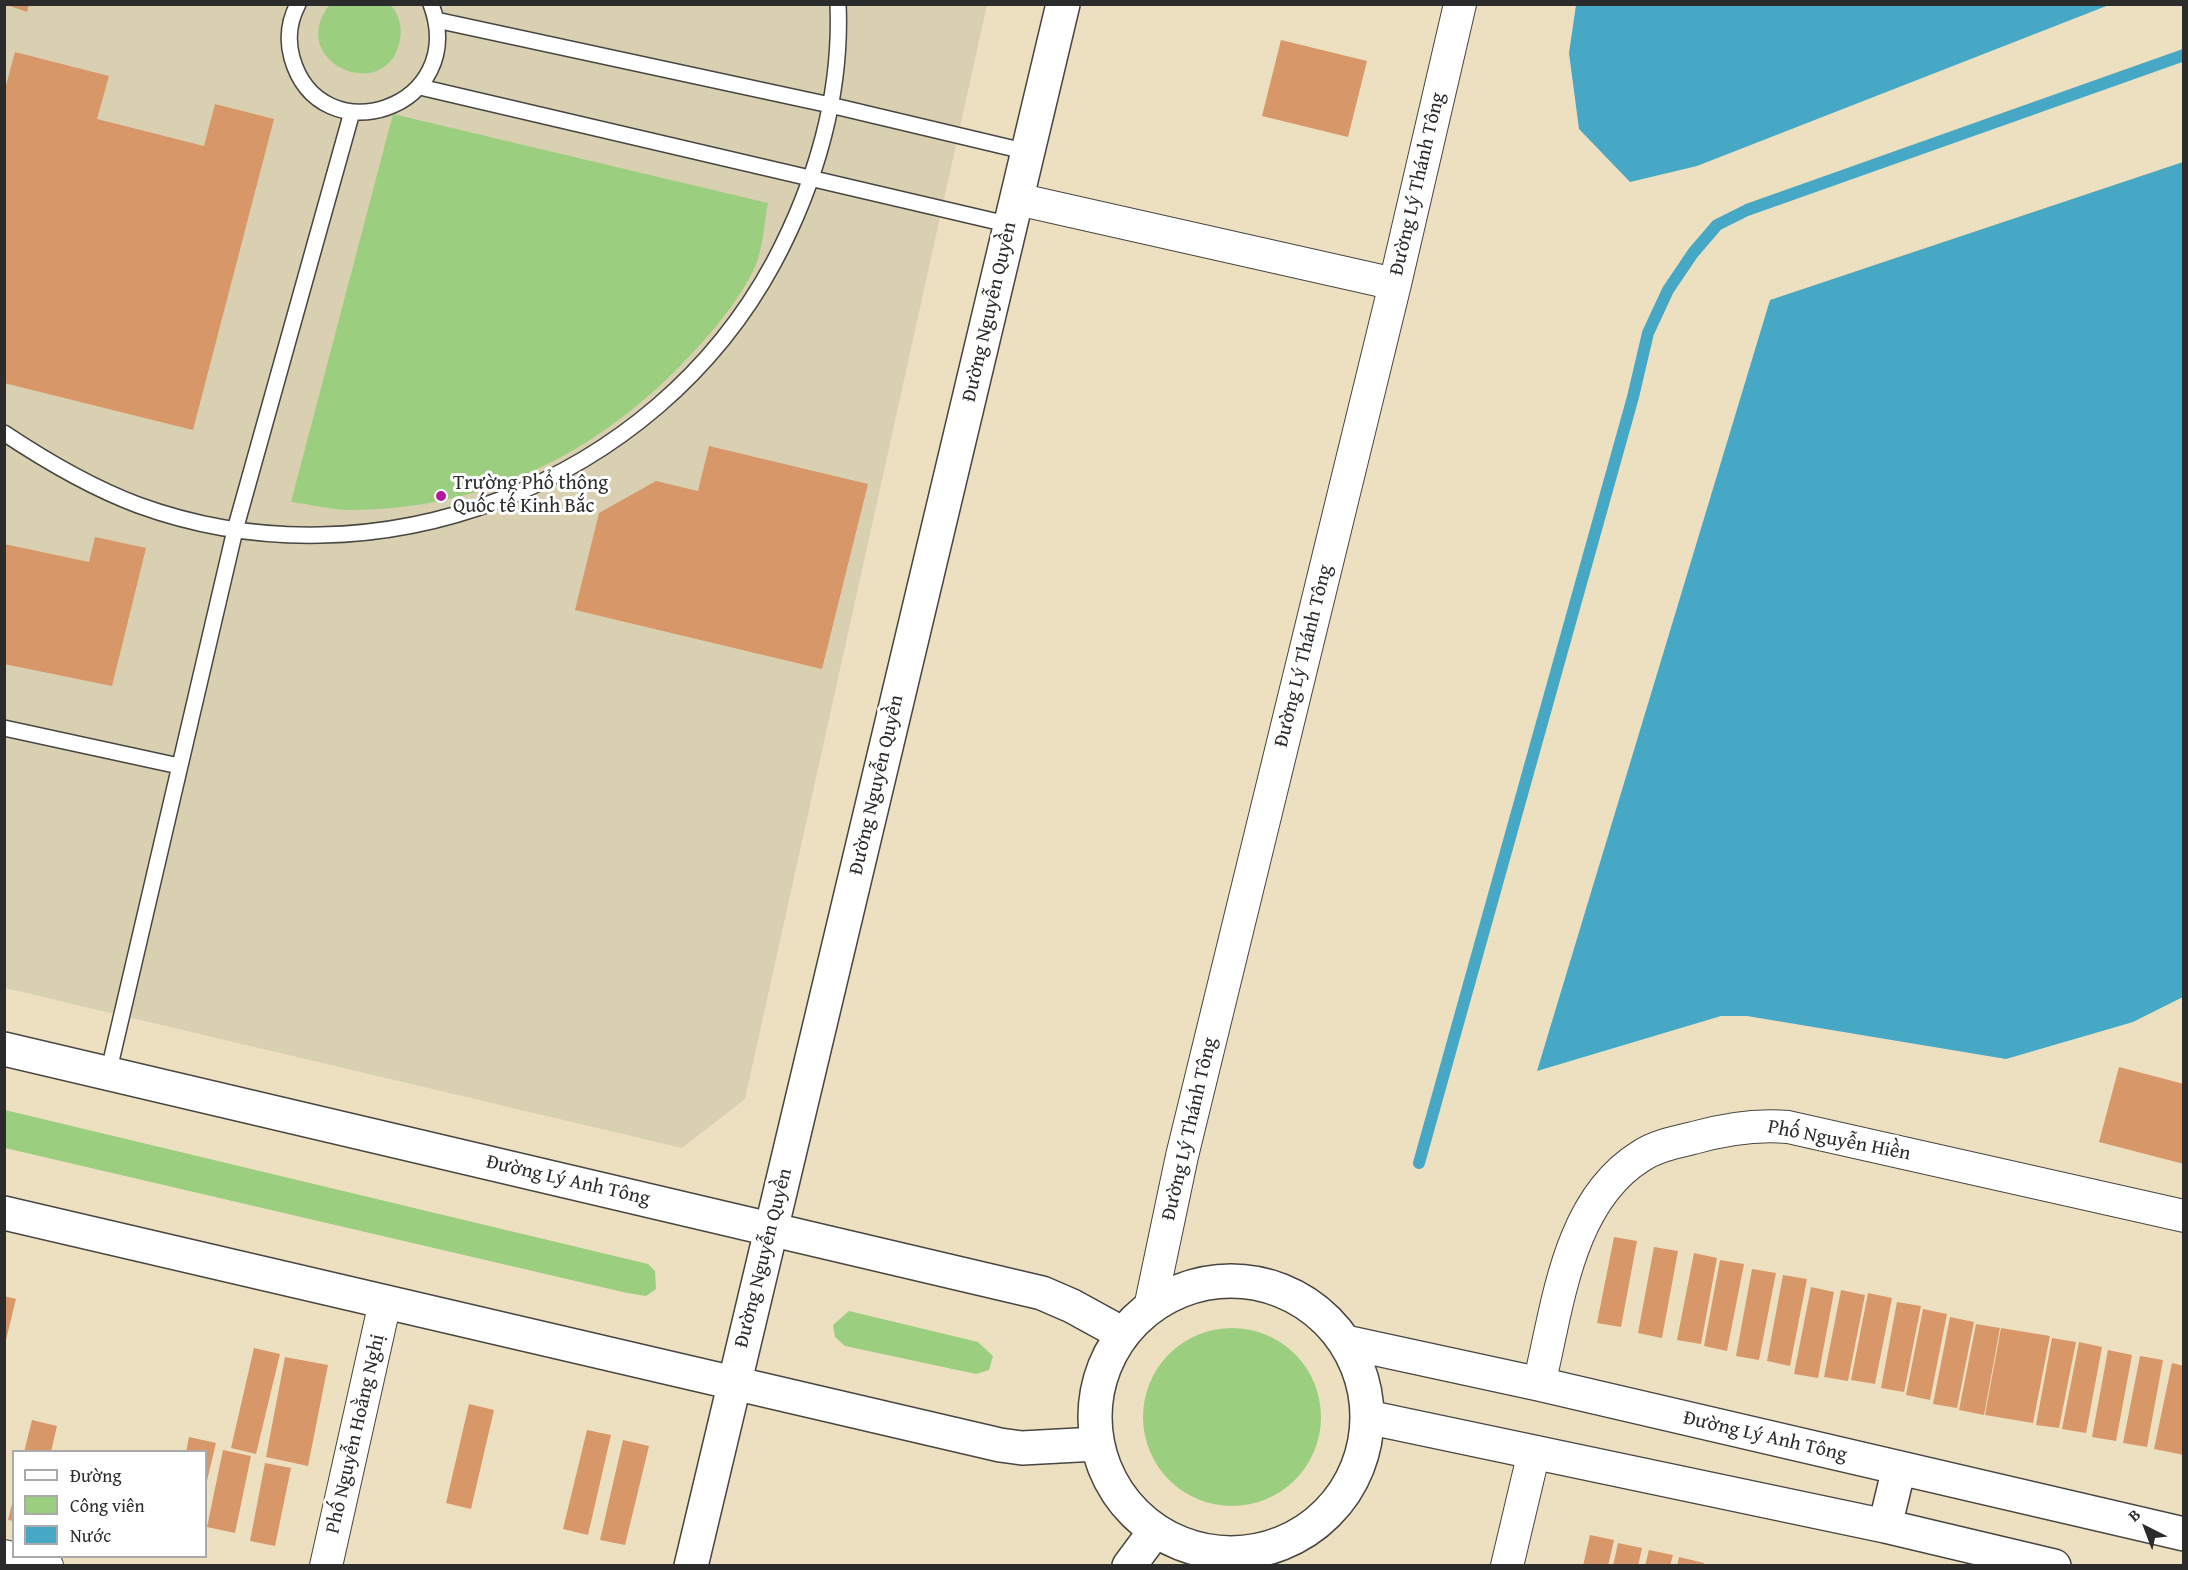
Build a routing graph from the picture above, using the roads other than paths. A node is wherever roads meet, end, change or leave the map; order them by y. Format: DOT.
graph roads {
  1 [pos="298,4"];
  2 [pos="431,4"];
  3 [pos="838,4"];
  4 [pos="1063,4"];
  5 [pos="1460,4"];
  6 [pos="436,20"];
  7 [pos="420,87"];
  8 [pos="830,105"];
  9 [pos="352,112"];
  10 [pos="1028,152"];
  11 [pos="811,179"];
  12 [pos="1014,212"];
  13 [pos="1395,284"];
  14 [pos="4,433"];
  15 [pos="235,530"];
  16 [pos="4,728"];
  17 [pos="179,766"];
  18 [pos="4,1048"];
  19 [pos="108,1074"];
  20 [pos="4,1213"];
  21 [pos="2184,1216"];
  22 [pos="771,1229"];
  23 [pos="385,1302"];
  24 [pos="1150,1308"];
  25 [pos="1123,1334"];
  26 [pos="1345,1342"];
  27 [pos="734,1381"];
  28 [pos="1539,1384"];
  29 [pos="1367,1417"];
  30 [pos="1097,1444"];
  31 [pos="1534,1452"];
  32 [pos="1899,1468"];
  33 [pos="1885,1526"];
  34 [pos="1155,1531"];
  35 [pos="2184,1534"];
  36 [pos="12,1558"];
  37 [pos="1258,1558"];
  38 [pos="46,1566"];
  39 [pos="326,1566"];
  40 [pos="691,1566"];
  41 [pos="1129,1566"];
  42 [pos="1507,1566"];
  43 [pos="2054,1566"];
  1 -- 9 [label="lane"];
  2 -- 6 [label="lane"];
  3 -- 8 [label="lane"];
  4 -- 10 [label="street, Đường Nguyễn Quyền"];
  5 -- 13 [label="street, Đường Lý Thánh Tông"];
  6 -- 7 [label="lane"];
  6 -- 8 [label="lane"];
  7 -- 9 [label="lane"];
  7 -- 11 [label="lane"];
  8 -- 10 [label="lane"];
  8 -- 11 [label="lane"];
  9 -- 15 [label="lane"];
  10 -- 12 [label="street, Đường Nguyễn Quyền"];
  11 -- 12 [label="lane"];
  11 -- 15 [label="lane"];
  12 -- 13 [label="street"];
  12 -- 22 [label="street, Đường Nguyễn Quyền"];
  13 -- 24 [label="street, Đường Lý Thánh Tông"];
  14 -- 15 [label="lane"];
  15 -- 17 [label="lane"];
  16 -- 17 [label="lane"];
  17 -- 19 [label="lane"];
  18 -- 19 [label="street, Đường Lý Anh Tông"];
  19 -- 22 [label="street, Đường Lý Anh Tông"];
  20 -- 23 [label="street"];
  21 -- 28 [label="street, Phố Nguyễn Hiền"];
  22 -- 25 [label="street, Đường Lý Anh Tông"];
  22 -- 27 [label="street, Đường Nguyễn Quyền"];
  23 -- 27 [label="street"];
  23 -- 39 [label="street, Phố Nguyễn Hoằng Nghị"];
  24 -- 25 [label="street"];
  24 -- 26 [label="street"];
  25 -- 30 [label="street"];
  26 -- 28 [label="street, Đường Lý Anh Tông"];
  26 -- 29 [label="street"];
  27 -- 30 [label="street"];
  27 -- 40 [label="street, Đường Nguyễn Quyền"];
  28 -- 32 [label="street, Đường Lý Anh Tông"];
  29 -- 31 [label="street"];
  29 -- 37 [label="street"];
  30 -- 34 [label="street"];
  31 -- 33 [label="street"];
  31 -- 42 [label="street"];
  32 -- 33 [label="street"];
  32 -- 35 [label="street, Đường Lý Anh Tông"];
  33 -- 43 [label="street"];
  34 -- 37 [label="street"];
  34 -- 41 [label="street"];
  36 -- 38 [label="street"];
}
